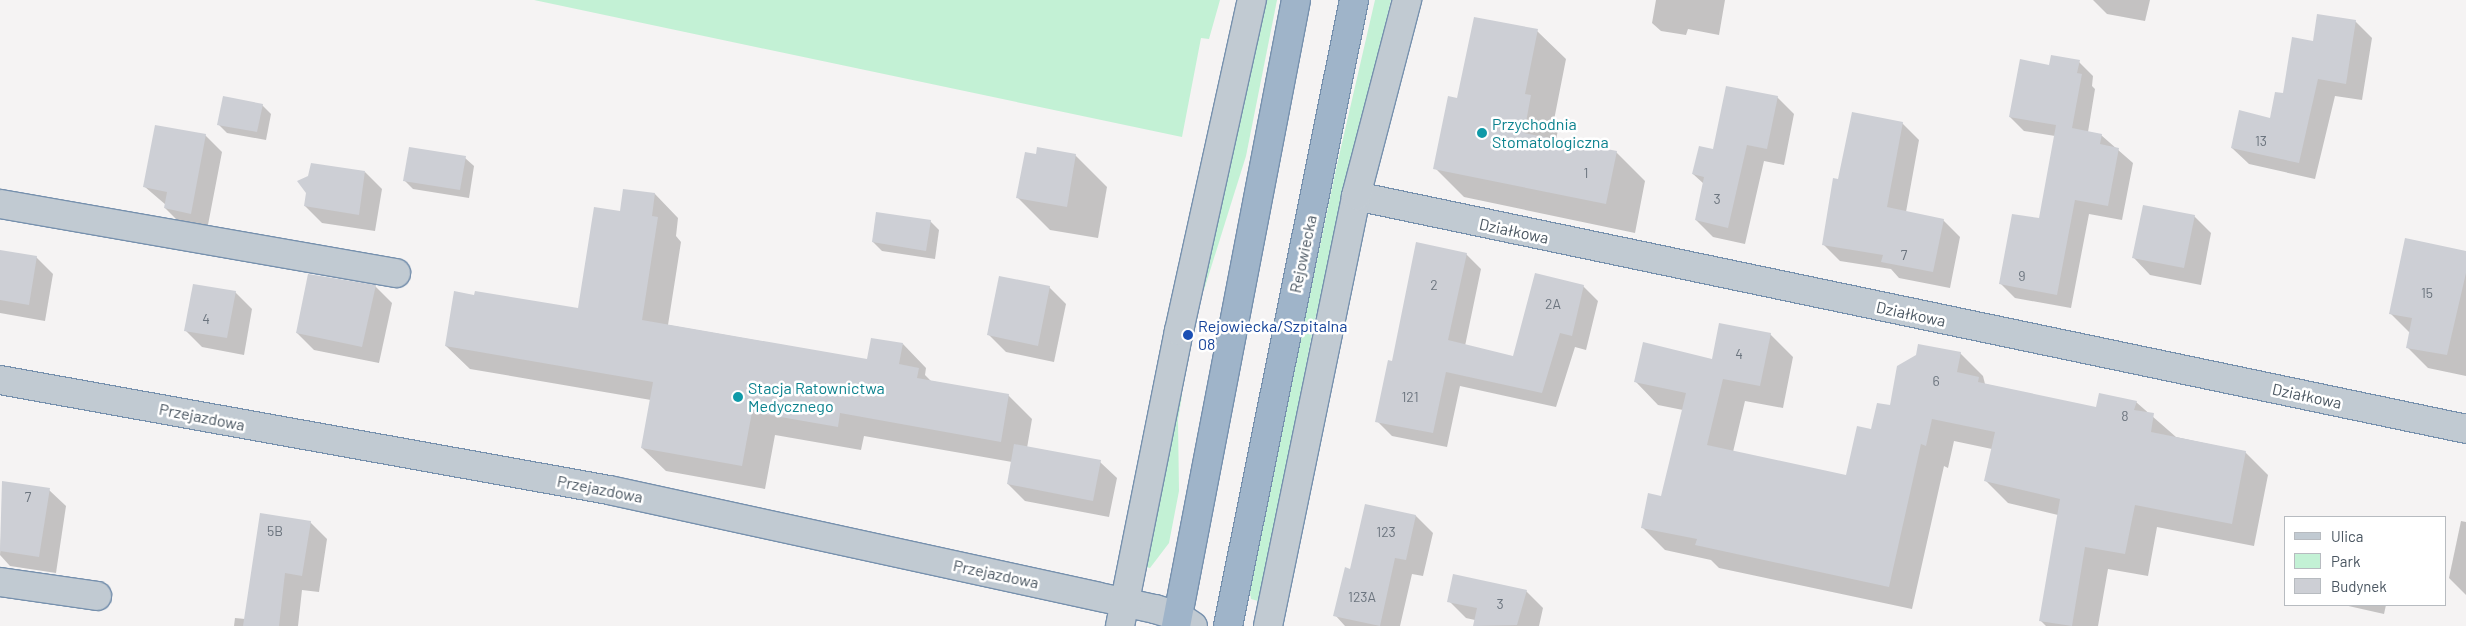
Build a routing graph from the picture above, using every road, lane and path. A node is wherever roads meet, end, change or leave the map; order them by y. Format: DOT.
graph roads {
  1 [pos="1252,0"];
  2 [pos="1296,0"];
  3 [pos="1354,0"];
  4 [pos="1407,0"];
  5 [pos="1356,196"];
  6 [pos="0,204"];
  7 [pos="396,273"];
  8 [pos="0,380"];
  9 [pos="2466,430"];
  10 [pos="0,582"];
  11 [pos="97,596"];
  12 [pos="1122,614"];
  13 [pos="1182,623"];
  14 [pos="1228,626"];
  15 [pos="1268,626"];
  1 -- 12 [label="street"];
  2 -- 13 [label="highway"];
  3 -- 14 [label="highway, Rejowiecka"];
  4 -- 5 [label="street"];
  5 -- 9 [label="street, Działkowa"];
  5 -- 15 [label="street"];
  6 -- 7 [label="street"];
  8 -- 12 [label="street, Przejazdowa"];
  10 -- 11 [label="street"];
  12 -- 13 [label="street, Przejazdowa"];
}
